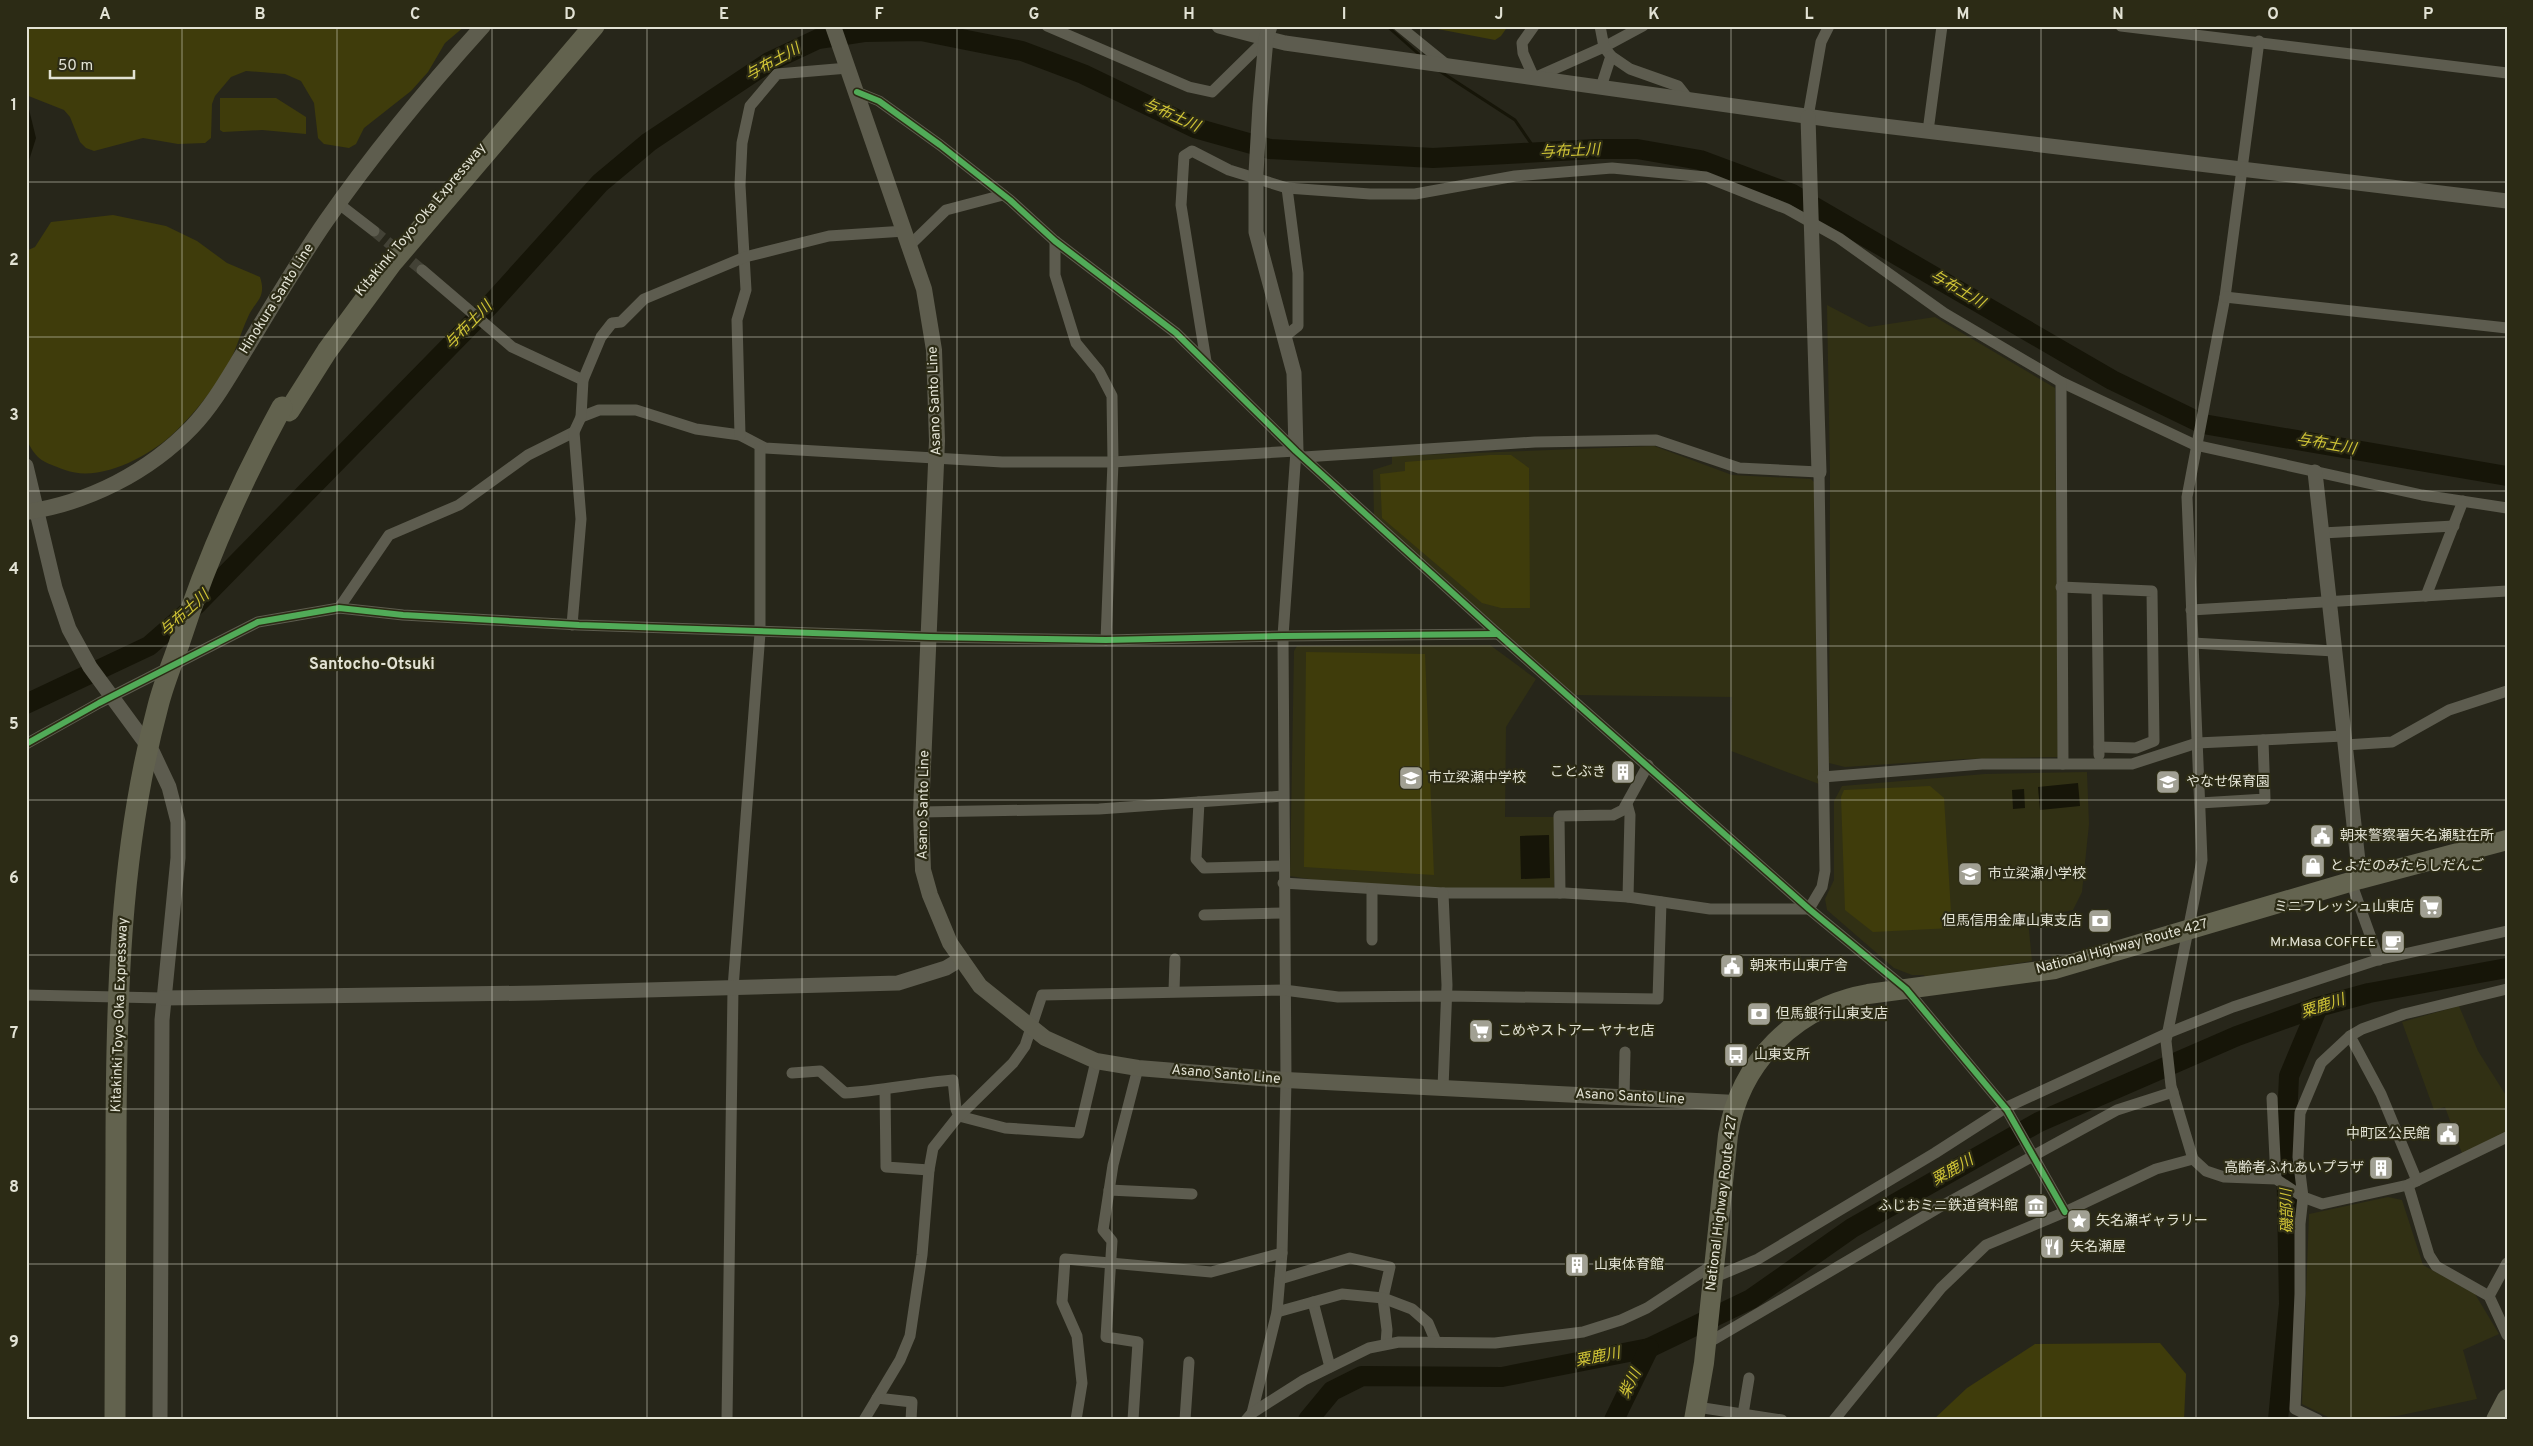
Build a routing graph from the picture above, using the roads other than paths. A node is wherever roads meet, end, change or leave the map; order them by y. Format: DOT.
graph roads {
  1 [pos="483,26"];
  2 [pos="586,26"];
  3 [pos="594,26"];
  4 [pos="833,26"];
  5 [pos="1047,26"];
  6 [pos="1219,26"];
  7 [pos="1399,26"];
  8 [pos="1534,26"];
  9 [pos="1600,26"];
  10 [pos="1643,26"];
  11 [pos="1829,26"];
  12 [pos="1942,26"];
  13 [pos="2121,26"];
  14 [pos="1268,32"];
  15 [pos="2259,41"];
  16 [pos="1608,52"];
  17 [pos="847,64"];
  18 [pos="1447,65"];
  19 [pos="2507,74"];
  20 [pos="1534,78"];
  21 [pos="1601,87"];
  22 [pos="857,92"];
  23 [pos="1688,100"];
  24 [pos="1808,116"];
  25 [pos="1928,132"];
  26 [pos="2242,169"];
  27 [pos="1256,175"];
  28 [pos="1287,188"];
  29 [pos="1003,195"];
  30 [pos="2507,201"];
  31 [pos="339,204"];
  32 [pos="1809,219"];
  33 [pos="374,231"];
  34 [pos="908,238"];
  35 [pos="1055,241"];
  36 [pos="745,257"];
  37 [pos="422,270"];
  38 [pos="2226,297"];
  39 [pos="2507,328"];
  40 [pos="1284,338"];
  41 [pos="1206,361"];
  42 [pos="583,380"];
  43 [pos="2061,382"];
  44 [pos="285,409"];
  45 [pos="581,417"];
  46 [pos="574,432"];
  47 [pos="740,435"];
  48 [pos="2195,443"];
  49 [pos="760,448"];
  50 [pos="1300,454"];
  51 [pos="937,458"];
  52 [pos="1113,462"];
  53 [pos="26,466"];
  54 [pos="1819,472"];
  55 [pos="2315,472"];
  56 [pos="2463,501"];
  57 [pos="2507,508"];
  58 [pos="32,511"];
  59 [pos="2454,526"];
  60 [pos="2322,533"];
  61 [pos="2062,587"];
  62 [pos="2096,589"];
  63 [pos="2507,592"];
  64 [pos="2426,596"];
  65 [pos="2328,603"];
  66 [pos="339,608"];
  67 [pos="2191,610"];
  68 [pos="572,625"];
  69 [pos="760,633"];
  70 [pos="1498,634"];
  71 [pos="1283,636"];
  72 [pos="930,637"];
  73 [pos="1106,640"];
  74 [pos="2193,643"];
  75 [pos="2334,651"];
  76 [pos="2507,691"];
  77 [pos="110,693"];
  78 [pos="2263,740"];
  79 [pos="2344,740"];
  80 [pos="2198,742"];
  81 [pos="26,744"];
  82 [pos="2099,747"];
  83 [pos="2063,764"];
  84 [pos="2099,764"];
  85 [pos="1648,765"];
  86 [pos="1823,777"];
  87 [pos="1283,796"];
  88 [pos="1199,802"];
  89 [pos="2200,803"];
  90 [pos="1626,804"];
  91 [pos="921,812"];
  92 [pos="2507,840"];
  93 [pos="1283,866"];
  94 [pos="2355,881"];
  95 [pos="1283,883"];
  96 [pos="1372,889"];
  97 [pos="1560,893"];
  98 [pos="1443,894"];
  99 [pos="1628,897"];
  100 [pos="1661,902"];
  101 [pos="1809,909"];
  102 [pos="1284,914"];
  103 [pos="1204,915"];
  104 [pos="2188,929"];
  105 [pos="2507,931"];
  106 [pos="1372,940"];
  107 [pos="961,959"];
  108 [pos="1175,959"];
  109 [pos="2379,960"];
  110 [pos="733,988"];
  111 [pos="1906,989"];
  112 [pos="2507,989"];
  113 [pos="1284,990"];
  114 [pos="1174,991"];
  115 [pos="26,994"];
  116 [pos="1446,996"];
  117 [pos="163,998"];
  118 [pos="1030,1027"];
  119 [pos="2350,1036"];
  120 [pos="2167,1037"];
  121 [pos="1624,1052"];
  122 [pos="1096,1061"];
  123 [pos="1138,1068"];
  124 [pos="792,1073"];
  125 [pos="1286,1080"];
  126 [pos="1442,1088"];
  127 [pos="2172,1089"];
  128 [pos="885,1090"];
  129 [pos="1624,1097"];
  130 [pos="2272,1098"];
  131 [pos="1736,1103"];
  132 [pos="2006,1109"];
  133 [pos="959,1116"];
  134 [pos="2507,1137"];
  135 [pos="2033,1154"];
  136 [pos="2193,1159"];
  137 [pos="929,1170"];
  138 [pos="2276,1179"];
  139 [pos="2412,1183"];
  140 [pos="1110,1190"];
  141 [pos="1192,1194"];
  142 [pos="2303,1197"];
  143 [pos="2065,1212"];
  144 [pos="1282,1253"];
  145 [pos="1109,1261"];
  146 [pos="2507,1263"];
  147 [pos="1713,1275"];
  148 [pos="1280,1279"];
  149 [pos="2488,1296"];
  150 [pos="1383,1298"];
  151 [pos="1313,1302"];
  152 [pos="1277,1312"];
  153 [pos="2507,1335"];
  154 [pos="1436,1342"];
  155 [pos="1706,1342"];
  156 [pos="1386,1344"];
  157 [pos="1188,1362"];
  158 [pos="1330,1367"];
  159 [pos="1749,1378"];
  160 [pos="877,1398"];
  161 [pos="2507,1399"];
  162 [pos="1695,1413"];
  163 [pos="1249,1416"];
  164 [pos="1743,1417"];
  165 [pos="115,1420"];
  166 [pos="127,1420"];
  167 [pos="160,1420"];
  168 [pos="727,1420"];
  169 [pos="864,1420"];
  170 [pos="911,1420"];
  171 [pos="1076,1420"];
  172 [pos="1133,1420"];
  173 [pos="1184,1420"];
  174 [pos="1782,1420"];
  175 [pos="1834,1420"];
  176 [pos="2318,1420"];
  177 [pos="2496,1420"];
  1 -- 31 [label="main road, Hinokura Santo Line"];
  2 -- 44 [label="highway, Kitakinki Toyo-Oka Expressway"];
  3 -- 44 [label="highway, Kitakinki Toyo-Oka Expressway"];
  4 -- 17 [label="main road, Asano Santo Line"];
  5 -- 14 [label="street"];
  6 -- 14 [label="street"];
  7 -- 18 [label="street"];
  8 -- 20 [label="street"];
  9 -- 16 [label="street"];
  10 -- 16 [label="street"];
  11 -- 24 [label="street"];
  12 -- 25 [label="street"];
  13 -- 15 [label="street"];
  14 -- 18 [label="street"];
  14 -- 27 [label="street"];
  15 -- 19 [label="street"];
  15 -- 26 [label="street"];
  16 -- 20 [label="street"];
  16 -- 21 [label="street"];
  16 -- 23 [label="street"];
  17 -- 22 [label="main road, Asano Santo Line"];
  17 -- 36 [label="street"];
  18 -- 20 [label="street"];
  20 -- 21 [label="street"];
  21 -- 23 [label="street"];
  22 -- 29 [label="street"];
  22 -- 34 [label="main road, Asano Santo Line"];
  23 -- 24 [label="street"];
  24 -- 25 [label="street"];
  24 -- 32 [label="street"];
  25 -- 26 [label="street"];
  26 -- 30 [label="street"];
  26 -- 38 [label="street"];
  27 -- 28 [label="street"];
  27 -- 40 [label="street"];
  27 -- 41 [label="street"];
  28 -- 32 [label="street"];
  28 -- 40 [label="street"];
  29 -- 34 [label="street"];
  29 -- 35 [label="street"];
  31 -- 33 [label="street"];
  31 -- 58 [label="main road, Hinokura Santo Line"];
  32 -- 43 [label="street"];
  32 -- 54 [label="street"];
  34 -- 36 [label="street"];
  34 -- 51 [label="main road, Asano Santo Line"];
  35 -- 41 [label="street"];
  35 -- 52 [label="street"];
  36 -- 42 [label="street"];
  36 -- 47 [label="street"];
  37 -- 42 [label="street"];
  38 -- 39 [label="street"];
  38 -- 48 [label="street"];
  40 -- 50 [label="street"];
  41 -- 50 [label="street"];
  42 -- 45 [label="street"];
  43 -- 48 [label="street"];
  43 -- 61 [label="street"];
  44 -- 165 [label="highway, Kitakinki Toyo-Oka Expressway, bridge"];
  44 -- 166 [label="highway, Kitakinki Toyo-Oka Expressway"];
  45 -- 46 [label="street"];
  45 -- 47 [label="street"];
  46 -- 66 [label="street"];
  46 -- 68 [label="street"];
  47 -- 49 [label="street"];
  48 -- 55 [label="street"];
  48 -- 67 [label="street"];
  49 -- 51 [label="street"];
  49 -- 69 [label="street"];
  50 -- 52 [label="street"];
  50 -- 54 [label="street"];
  50 -- 70 [label="street"];
  50 -- 71 [label="street"];
  51 -- 52 [label="street"];
  51 -- 72 [label="main road, Asano Santo Line"];
  52 -- 73 [label="street"];
  53 -- 58 [label="street"];
  54 -- 86 [label="street"];
  55 -- 56 [label="street"];
  55 -- 60 [label="street"];
  56 -- 57 [label="street"];
  56 -- 59 [label="street"];
  58 -- 77 [label="street"];
  59 -- 60 [label="street"];
  59 -- 64 [label="street"];
  60 -- 65 [label="street"];
  61 -- 62 [label="street"];
  61 -- 83 [label="street"];
  62 -- 82 [label="street"];
  62 -- 82 [label="street"];
  63 -- 64 [label="street"];
  64 -- 65 [label="street"];
  65 -- 67 [label="street"];
  65 -- 75 [label="street"];
  66 -- 68 [label="street"];
  66 -- 77 [label="street"];
  67 -- 74 [label="street"];
  68 -- 69 [label="street"];
  69 -- 72 [label="street"];
  69 -- 110 [label="street"];
  70 -- 71 [label="street"];
  70 -- 85 [label="street"];
  71 -- 73 [label="street"];
  71 -- 87 [label="street"];
  72 -- 73 [label="street"];
  72 -- 91 [label="main road, Asano Santo Line"];
  74 -- 75 [label="street"];
  74 -- 80 [label="street"];
  75 -- 79 [label="street"];
  76 -- 79 [label="street"];
  77 -- 81 [label="street"];
  77 -- 117 [label="street"];
  78 -- 79 [label="street"];
  78 -- 80 [label="street"];
  78 -- 89 [label="street"];
  79 -- 94 [label="street"];
  80 -- 84 [label="street"];
  80 -- 89 [label="street"];
  82 -- 84 [label="street"];
  83 -- 84 [label="street"];
  83 -- 86 [label="street"];
  85 -- 90 [label="street"];
  85 -- 101 [label="street"];
  86 -- 101 [label="street"];
  87 -- 88 [label="street"];
  87 -- 93 [label="street"];
  88 -- 91 [label="street"];
  88 -- 93 [label="street"];
  89 -- 104 [label="street"];
  90 -- 97 [label="street"];
  90 -- 99 [label="street"];
  91 -- 107 [label="main road, Asano Santo Line"];
  92 -- 94 [label="highway, National Highway Route 427"];
  93 -- 95 [label="street"];
  94 -- 104 [label="highway, National Highway Route 427"];
  94 -- 109 [label="street"];
  95 -- 96 [label="street"];
  95 -- 102 [label="street"];
  96 -- 98 [label="street"];
  96 -- 106 [label="street"];
  97 -- 98 [label="street"];
  97 -- 99 [label="street"];
  98 -- 116 [label="street"];
  99 -- 100 [label="street"];
  100 -- 101 [label="street"];
  100 -- 116 [label="street"];
  101 -- 111 [label="street"];
  102 -- 103 [label="street"];
  102 -- 113 [label="street"];
  104 -- 111 [label="highway, National Highway Route 427"];
  104 -- 120 [label="street"];
  105 -- 109 [label="street"];
  107 -- 110 [label="street"];
  107 -- 118 [label="main road, Asano Santo Line"];
  108 -- 114 [label="street"];
  109 -- 120 [label="street"];
  110 -- 117 [label="street"];
  110 -- 168 [label="street"];
  111 -- 131 [label="highway, National Highway Route 427"];
  111 -- 132 [label="street"];
  112 -- 119 [label="street"];
  113 -- 114 [label="street"];
  113 -- 116 [label="street"];
  113 -- 125 [label="street"];
  114 -- 118 [label="street"];
  115 -- 117 [label="street"];
  116 -- 126 [label="street"];
  117 -- 167 [label="street"];
  118 -- 122 [label="main road, Asano Santo Line"];
  118 -- 133 [label="street"];
  119 -- 139 [label="street"];
  119 -- 142 [label="street"];
  120 -- 127 [label="street"];
  120 -- 132 [label="street"];
  121 -- 129 [label="street"];
  122 -- 123 [label="main road, Asano Santo Line"];
  122 -- 133 [label="street"];
  123 -- 125 [label="main road, Asano Santo Line"];
  123 -- 140 [label="street"];
  124 -- 128 [label="street"];
  125 -- 126 [label="main road, Asano Santo Line"];
  125 -- 144 [label="street"];
  126 -- 129 [label="main road, Asano Santo Line"];
  127 -- 135 [label="street"];
  127 -- 136 [label="street"];
  128 -- 133 [label="street"];
  128 -- 137 [label="street"];
  129 -- 131 [label="main road, Asano Santo Line"];
  130 -- 138 [label="street"];
  131 -- 147 [label="highway, National Highway Route 427"];
  132 -- 135 [label="street"];
  132 -- 147 [label="street"];
  133 -- 137 [label="street"];
  134 -- 139 [label="street"];
  135 -- 143 [label="street"];
  135 -- 155 [label="street"];
  136 -- 138 [label="street"];
  136 -- 143 [label="street"];
  137 -- 160 [label="street"];
  138 -- 142 [label="street"];
  139 -- 142 [label="street"];
  139 -- 149 [label="street"];
  140 -- 141 [label="street"];
  140 -- 145 [label="street"];
  142 -- 176 [label="street"];
  143 -- 175 [label="street"];
  144 -- 145 [label="street"];
  144 -- 148 [label="street"];
  145 -- 171 [label="street"];
  145 -- 172 [label="street"];
  146 -- 149 [label="street"];
  147 -- 154 [label="street"];
  147 -- 155 [label="highway, National Highway Route 427"];
  148 -- 150 [label="street"];
  148 -- 152 [label="street"];
  149 -- 153 [label="street"];
  150 -- 151 [label="street"];
  150 -- 154 [label="street"];
  150 -- 156 [label="street"];
  151 -- 152 [label="street"];
  151 -- 158 [label="street"];
  152 -- 163 [label="street"];
  154 -- 156 [label="street"];
  155 -- 162 [label="highway, National Highway Route 427"];
  156 -- 158 [label="street"];
  157 -- 173 [label="street"];
  158 -- 163 [label="street"];
  159 -- 164 [label="street"];
  160 -- 169 [label="street"];
  160 -- 170 [label="street"];
  161 -- 177 [label="highway"];
  162 -- 164 [label="street"];
  164 -- 174 [label="street"];
}
